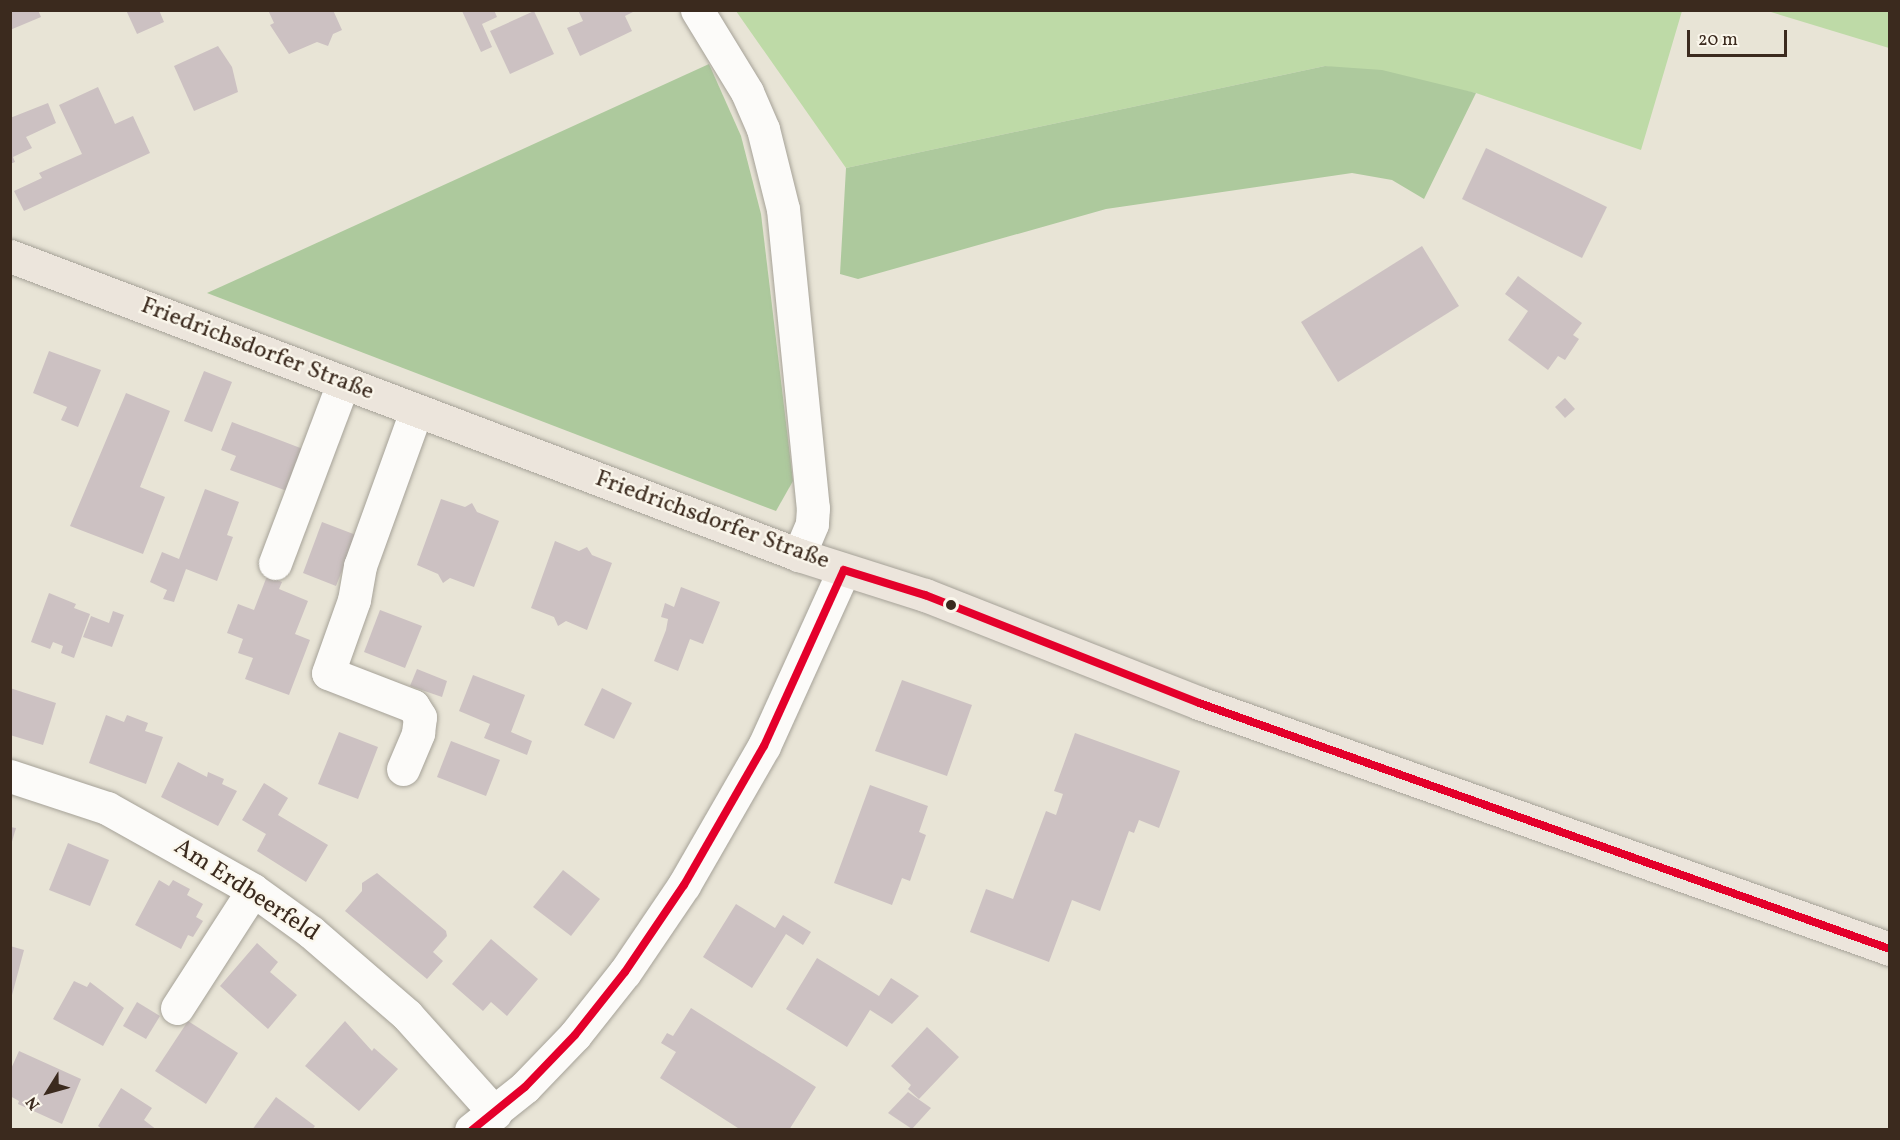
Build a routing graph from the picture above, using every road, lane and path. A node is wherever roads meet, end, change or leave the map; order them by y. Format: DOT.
graph roads {
  1 [pos="697,10"];
  2 [pos="10,256"];
  3 [pos="343,383"];
  4 [pos="416,411"];
  5 [pos="798,555"];
  6 [pos="274,563"];
  7 [pos="844,570"];
  8 [pos="403,769"];
  9 [pos="10,776"];
  10 [pos="253,890"];
  11 [pos="1890,949"];
  12 [pos="177,1008"];
  13 [pos="483,1121"];
  1 -- 5 [label="street"];
  2 -- 3 [label="main road, Friedrichsdorfer Straße"];
  3 -- 4 [label="main road, Friedrichsdorfer Straße"];
  3 -- 6 [label="street"];
  4 -- 5 [label="main road, Friedrichsdorfer Straße"];
  4 -- 8 [label="street"];
  5 -- 7 [label="main road, Friedrichsdorfer Straße"];
  7 -- 11 [label="main road, Friedrichsdorfer Straße"];
  7 -- 13 [label="street"];
  9 -- 10 [label="street, Am Erdbeerfeld"];
  10 -- 12 [label="street"];
  10 -- 13 [label="street, Am Erdbeerfeld"];
}
